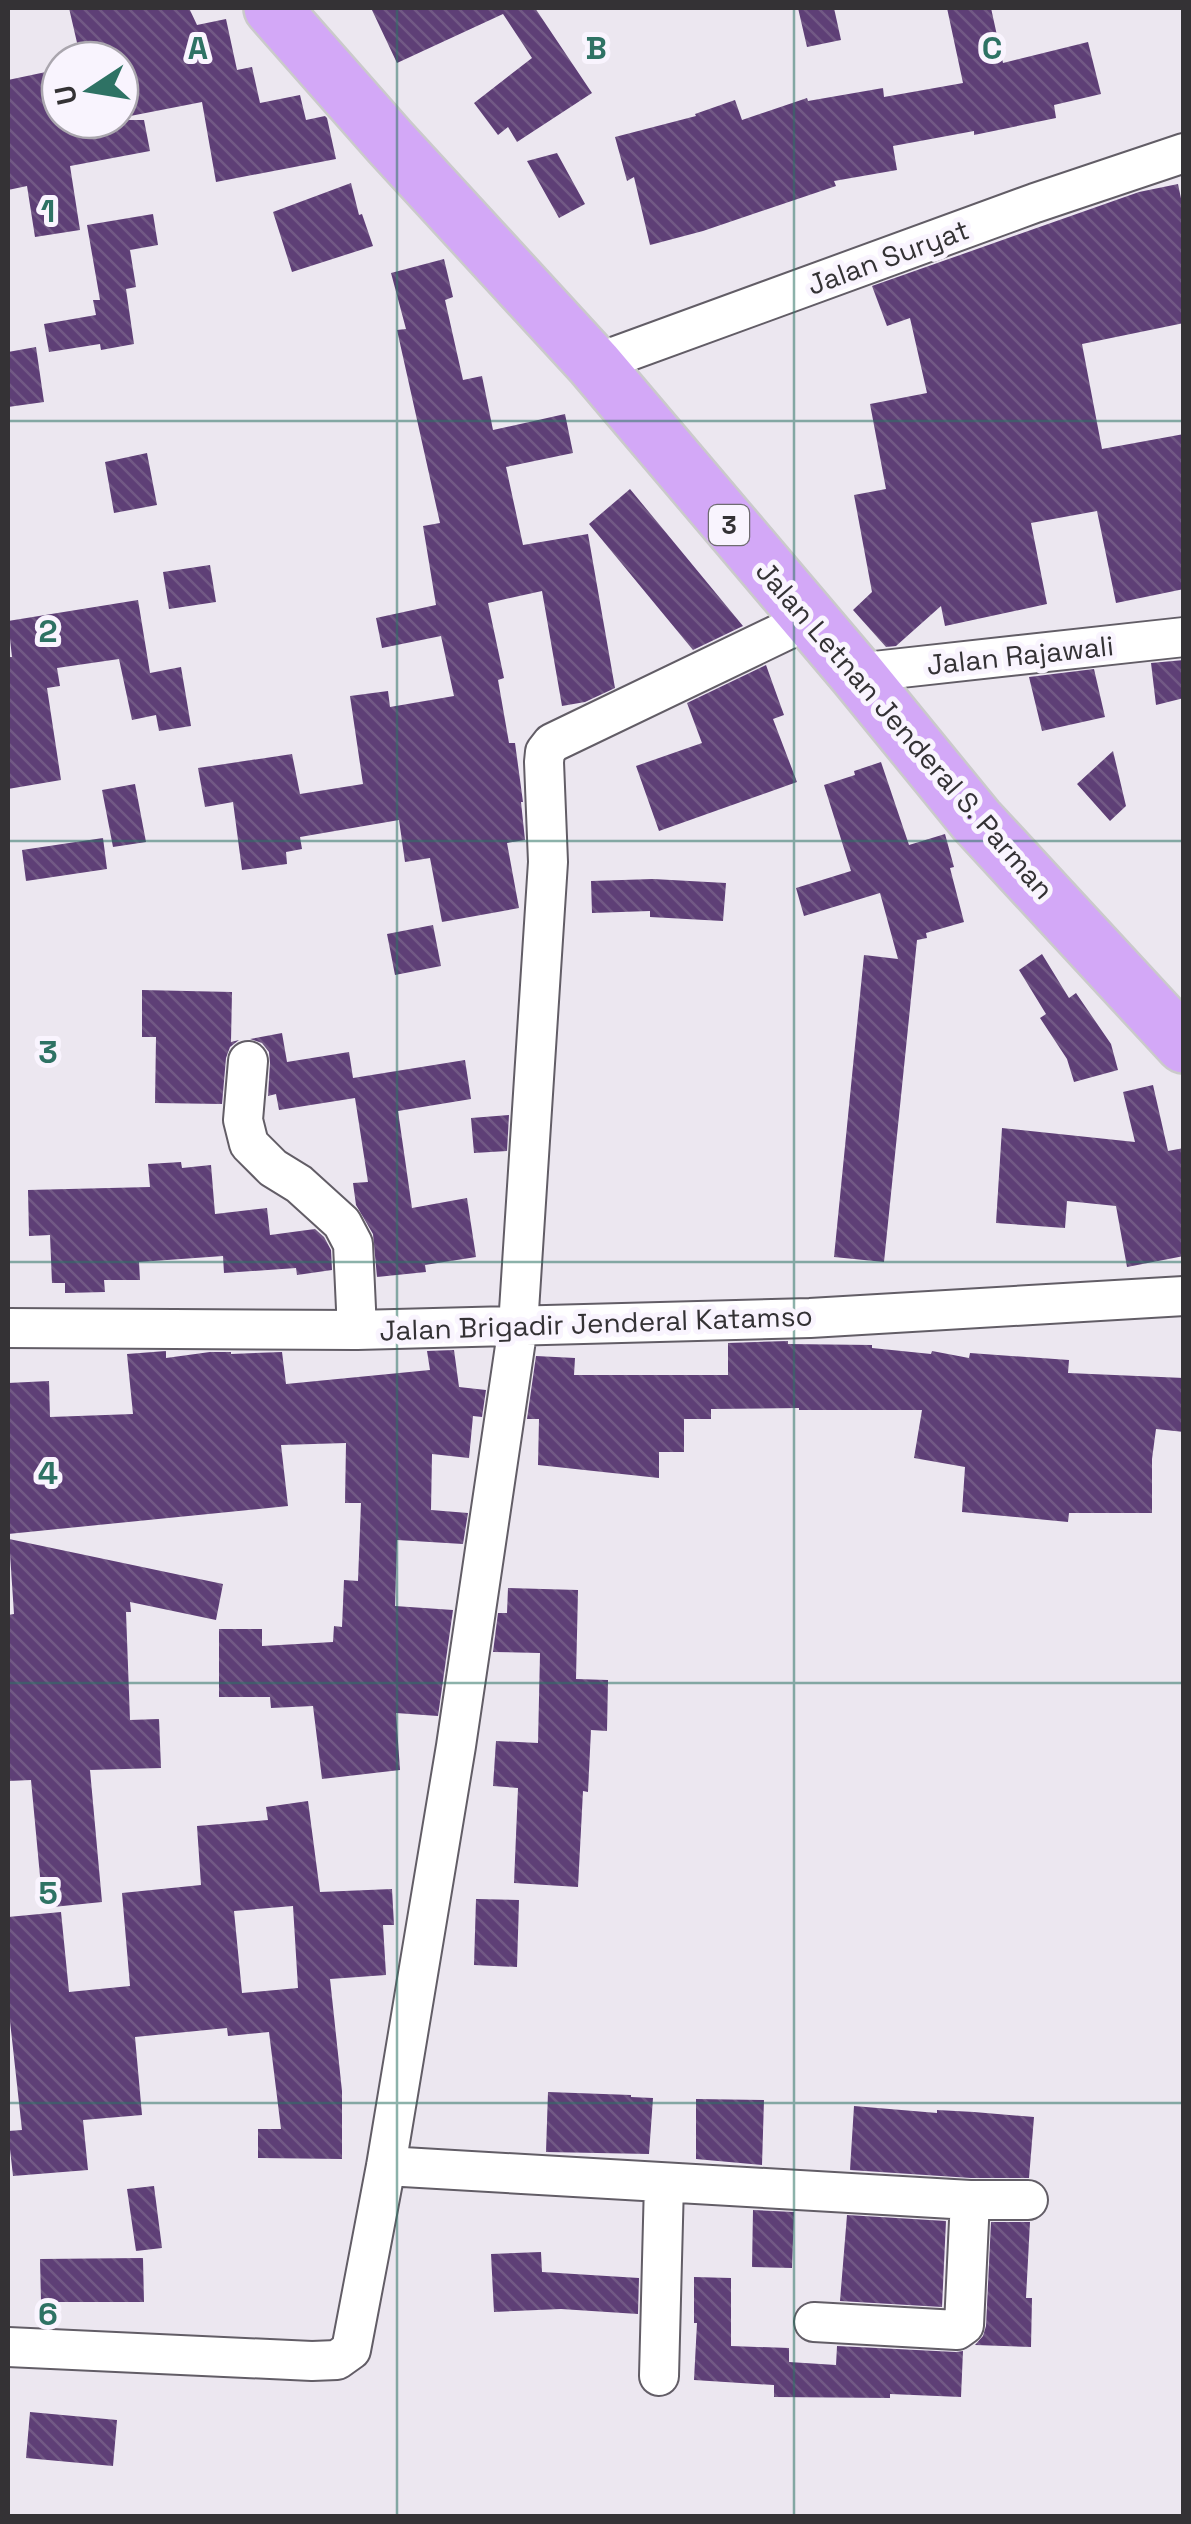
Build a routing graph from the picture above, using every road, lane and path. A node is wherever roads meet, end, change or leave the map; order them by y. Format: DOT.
graph roads {
  1 [pos="272,8"];
  2 [pos="1184,154"];
  3 [pos="594,364"];
  4 [pos="810,619"];
  5 [pos="1184,637"];
  6 [pos="856,672"];
  7 [pos="1184,1044"];
  8 [pos="248,1061"];
  9 [pos="1184,1296"];
  10 [pos="518,1326"];
  11 [pos="8,1328"];
  12 [pos="357,1330"];
  13 [pos="386,2166"];
  14 [pos="664,2183"];
  15 [pos="970,2200"];
  16 [pos="1028,2200"];
  17 [pos="814,2322"];
  18 [pos="8,2347"];
  19 [pos="659,2376"];
  1 -- 3 [label="highway, Jalan Letnan Jenderal S. Parman / 3"];
  2 -- 3 [label="street, Jalan Suryat"];
  3 -- 4 [label="highway, Jalan Letnan Jenderal S. Parman / 3"];
  4 -- 6 [label="highway, Jalan Letnan Jenderal S. Parman / 3"];
  4 -- 10 [label="street"];
  5 -- 6 [label="street, Jalan Rajawali"];
  6 -- 7 [label="highway, Jalan Letnan Jenderal S. Parman / 3"];
  8 -- 12 [label="street"];
  9 -- 10 [label="street, Jalan Brigadir Jenderal Katamso"];
  10 -- 12 [label="street, Jalan Brigadir Jenderal Katamso"];
  10 -- 13 [label="street"];
  11 -- 12 [label="street, Jalan Brigadir Jenderal Katamso"];
  13 -- 14 [label="street"];
  13 -- 18 [label="street"];
  14 -- 15 [label="street"];
  14 -- 19 [label="street"];
  15 -- 16 [label="street"];
  15 -- 17 [label="street"];
}
